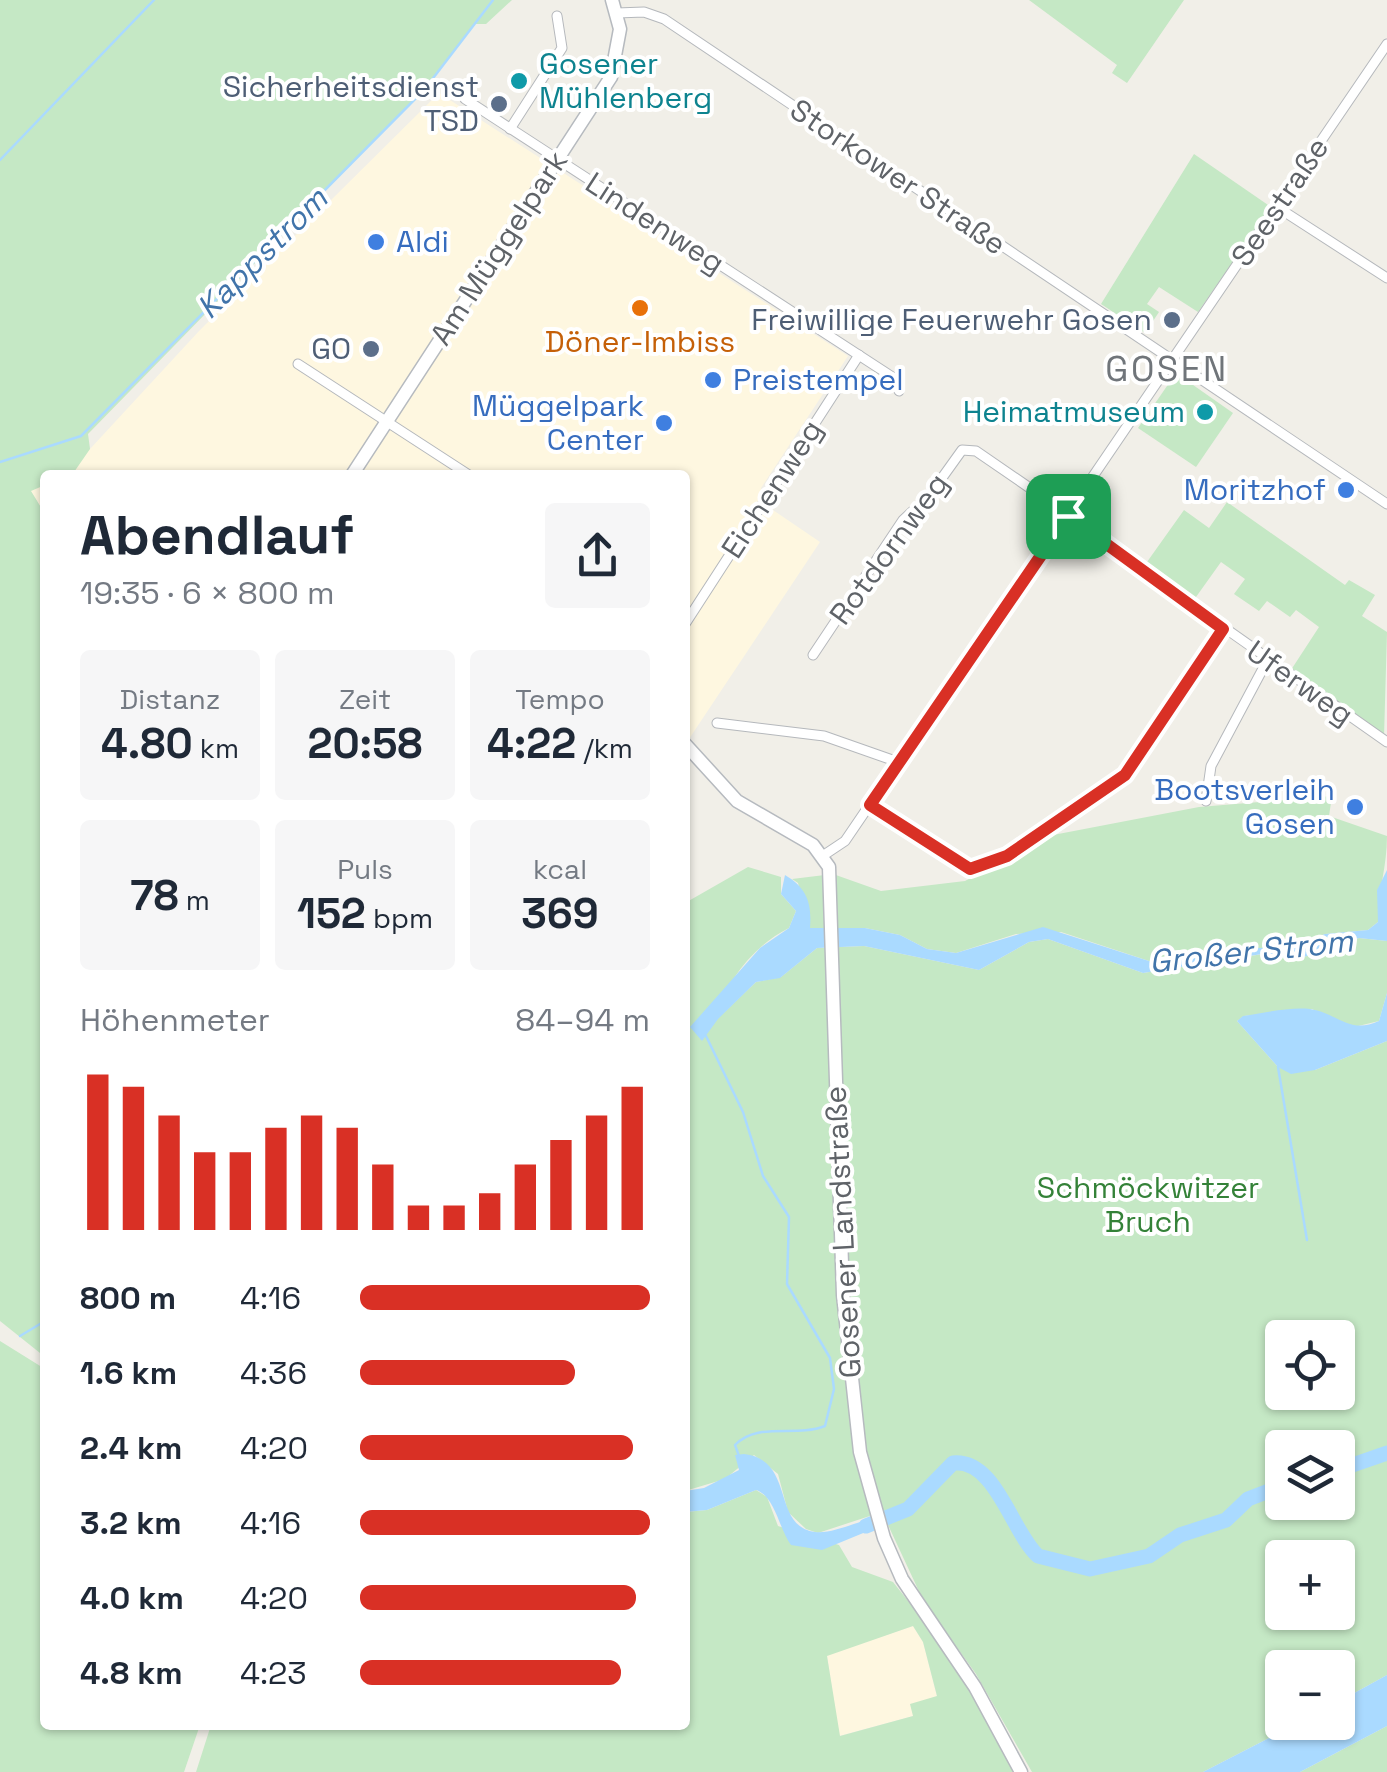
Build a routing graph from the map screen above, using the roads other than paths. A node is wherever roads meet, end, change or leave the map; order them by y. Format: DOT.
graph roads {
  1 [pos="614,6"];
  2 [pos="557,16"];
  3 [pos="1387,44"];
  4 [pos="465,99"];
  5 [pos="510,129"];
  6 [pos="556,160"];
  7 [pos="1277,207"];
  8 [pos="1387,278"];
  9 [pos="859,355"];
  10 [pos="1172,360"];
  11 [pos="298,364"];
  12 [pos="899,391"];
  13 [pos="386,420"];
  14 [pos="355,470"];
  15 [pos="461,470"];
  16 [pos="1387,504"];
  17 [pos="1068,516"];
  18 [pos="690,612"];
  19 [pos="1223,629"];
  20 [pos="813,656"];
  21 [pos="1267,661"];
  22 [pos="717,723"];
  23 [pos="1387,742"];
  24 [pos="690,749"];
  25 [pos="898,762"];
  26 [pos="1206,801"];
  27 [pos="870,805"];
  28 [pos="824,856"];
  29 [pos="1021,1772"];
  1 -- 6 [label="main road, Am Müggelpark"];
  1 -- 10 [label="street, Storkower Straße"];
  2 -- 5 [label="street"];
  3 -- 7 [label="street, Seestraße"];
  4 -- 5 [label="street, Lindenweg"];
  5 -- 6 [label="street, Lindenweg"];
  6 -- 9 [label="street, Lindenweg"];
  6 -- 13 [label="main road, Am Müggelpark"];
  7 -- 8 [label="street"];
  7 -- 10 [label="street, Seestraße"];
  9 -- 12 [label="street, Lindenweg"];
  9 -- 18 [label="street, Eichenweg"];
  10 -- 16 [label="street, Storkower Straße"];
  10 -- 17 [label="street, Seestraße"];
  11 -- 13 [label="street"];
  13 -- 14 [label="main road, Am Müggelpark"];
  13 -- 15 [label="street"];
  17 -- 19 [label="street, Uferweg"];
  17 -- 20 [label="street, Rotdornweg"];
  17 -- 25 [label="street, Seestraße"];
  19 -- 21 [label="street, Uferweg"];
  19 -- 27 [label="street"];
  21 -- 23 [label="street, Uferweg"];
  21 -- 26 [label="street"];
  22 -- 25 [label="street"];
  24 -- 28 [label="main road"];
  25 -- 27 [label="street, Seestraße"];
  27 -- 28 [label="street, Seestraße"];
  28 -- 29 [label="main road, Gosener Landstraße"];
}
